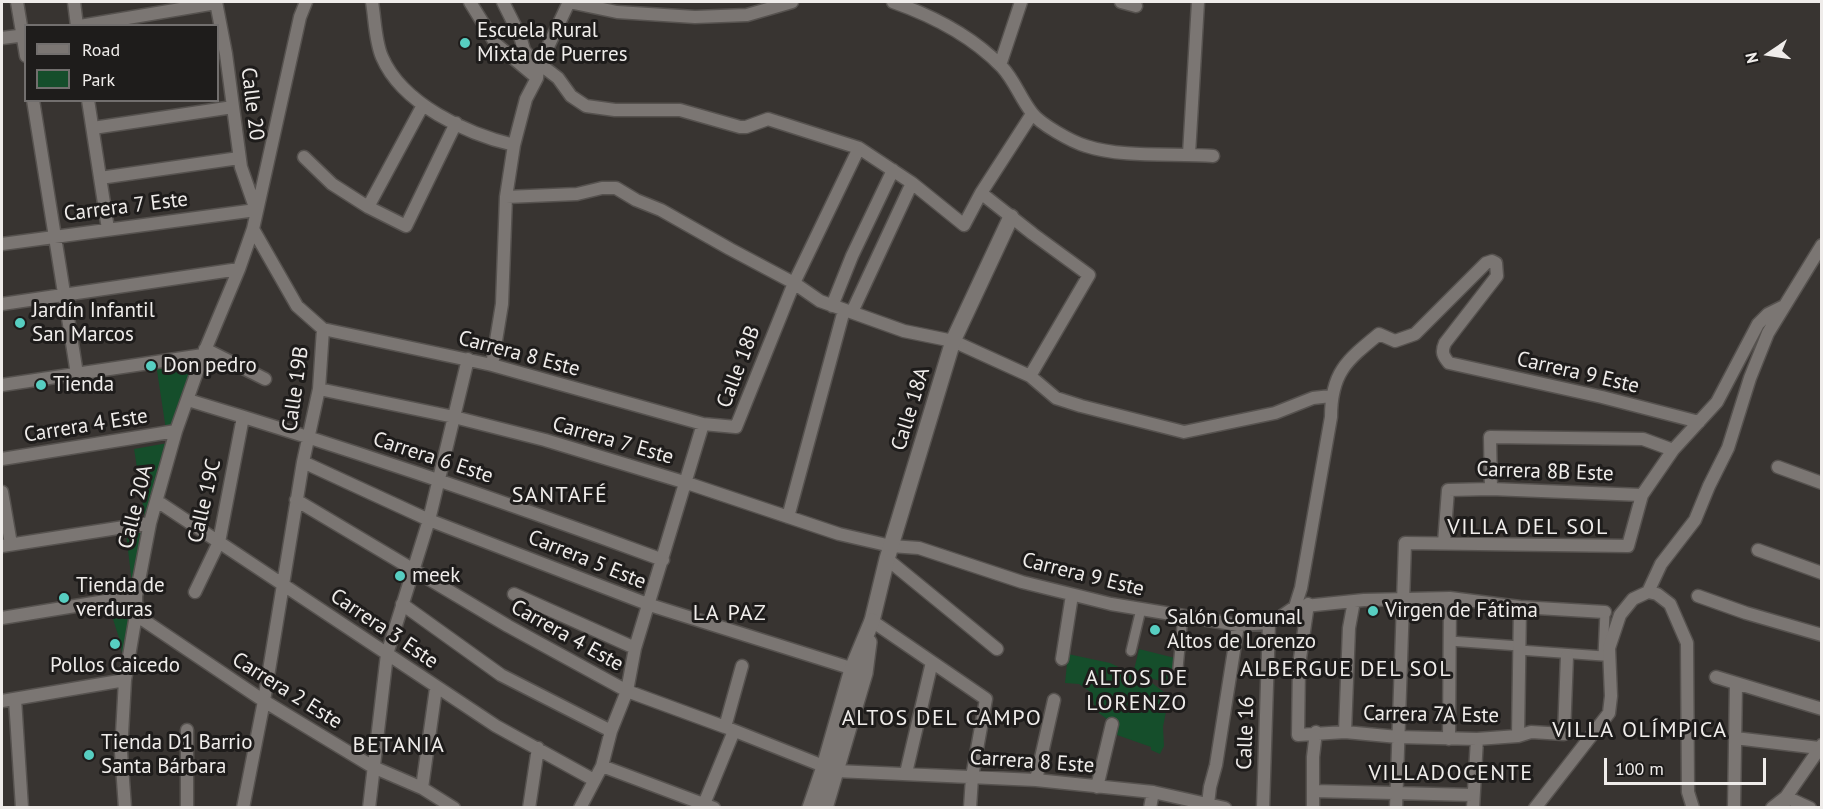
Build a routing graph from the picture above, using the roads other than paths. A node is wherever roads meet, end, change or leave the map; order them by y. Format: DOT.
graph roads {
  1 [pos="17,2"];
  2 [pos="74,2"];
  3 [pos="216,2"];
  4 [pos="306,2"];
  5 [pos="372,2"];
  6 [pos="470,2"];
  7 [pos="503,2"];
  8 [pos="569,2"];
  9 [pos="792,2"];
  10 [pos="893,2"];
  11 [pos="1021,2"];
  12 [pos="1121,2"];
  13 [pos="1198,2"];
  14 [pos="1136,6"];
  15 [pos="79,24"];
  16 [pos="90,24"];
  17 [pos="218,24"];
  18 [pos="219,28"];
  19 [pos="24,35"];
  20 [pos="2,38"];
  21 [pos="222,55"];
  22 [pos="1000,65"];
  23 [pos="539,70"];
  24 [pos="33,102"];
  25 [pos="88,102"];
  26 [pos="423,105"];
  27 [pos="233,107"];
  28 [pos="1032,114"];
  29 [pos="456,123"];
  30 [pos="93,128"];
  31 [pos="514,145"];
  32 [pos="859,148"];
  33 [pos="1190,154"];
  34 [pos="1213,156"];
  35 [pos="304,157"];
  36 [pos="239,158"];
  37 [pos="893,170"];
  38 [pos="100,178"];
  39 [pos="912,183"];
  40 [pos="981,193"];
  41 [pos="507,197"];
  42 [pos="368,207"];
  43 [pos="256,210"];
  44 [pos="1011,217"];
  45 [pos="108,229"];
  46 [pos="253,230"];
  47 [pos="54,236"];
  48 [pos="2,244"];
  49 [pos="1821,245"];
  50 [pos="239,269"];
  51 [pos="794,283"];
  52 [pos="64,295"];
  53 [pos="2,304"];
  54 [pos="1784,306"];
  55 [pos="842,310"];
  56 [pos="324,329"];
  57 [pos="953,341"];
  58 [pos="204,352"];
  59 [pos="468,359"];
  60 [pos="492,365"];
  61 [pos="77,374"];
  62 [pos="1030,376"];
  63 [pos="265,379"];
  64 [pos="2,386"];
  65 [pos="319,389"];
  66 [pos="1331,396"];
  67 [pos="188,400"];
  68 [pos="243,417"];
  69 [pos="454,417"];
  70 [pos="1699,422"];
  71 [pos="703,424"];
  72 [pos="176,431"];
  73 [pos="309,438"];
  74 [pos="1673,450"];
  75 [pos="2,459"];
  76 [pos="303,462"];
  77 [pos="1778,467"];
  78 [pos="1820,479"];
  79 [pos="439,480"];
  80 [pos="687,483"];
  81 [pos="1491,489"];
  82 [pos="2,492"];
  83 [pos="1642,495"];
  84 [pos="296,500"];
  85 [pos="157,501"];
  86 [pos="788,517"];
  87 [pos="429,520"];
  88 [pos="150,523"];
  89 [pos="219,542"];
  90 [pos="1444,543"];
  91 [pos="6,545"];
  92 [pos="1758,550"];
  93 [pos="889,553"];
  94 [pos="663,560"];
  95 [pos="414,569"];
  96 [pos="1821,573"];
  97 [pos="282,584"];
  98 [pos="195,592"];
  99 [pos="1647,592"];
  100 [pos="514,594"];
  101 [pos="1072,595"];
  102 [pos="136,596"];
  103 [pos="1698,596"];
  104 [pos="1450,598"];
  105 [pos="1404,599"];
  106 [pos="1354,601"];
  107 [pos="402,604"];
  108 [pos="1308,604"];
  109 [pos="650,605"];
  110 [pos="1294,606"];
  111 [pos="1520,607"];
  112 [pos="1141,609"];
  113 [pos="1605,612"];
  114 [pos="136,615"];
  115 [pos="1183,616"];
  116 [pos="2,618"];
  117 [pos="872,621"];
  118 [pos="1269,623"];
  119 [pos="1238,625"];
  120 [pos="1821,635"];
  121 [pos="1449,641"];
  122 [pos="635,648"];
  123 [pos="1519,648"];
  124 [pos="997,649"];
  125 [pos="1131,651"];
  126 [pos="387,654"];
  127 [pos="1568,656"];
  128 [pos="1062,659"];
  129 [pos="932,662"];
  130 [pos="742,666"];
  131 [pos="1178,668"];
  132 [pos="859,671"];
  133 [pos="1716,677"];
  134 [pos="125,680"];
  135 [pos="1736,684"];
  136 [pos="436,688"];
  137 [pos="627,691"];
  138 [pos="15,699"];
  139 [pos="2,700"];
  140 [pos="1054,700"];
  141 [pos="264,701"];
  142 [pos="1821,709"];
  143 [pos="1112,724"];
  144 [pos="729,729"];
  145 [pos="187,730"];
  146 [pos="611,731"];
  147 [pos="1316,732"];
  148 [pos="1345,732"];
  149 [pos="1518,736"];
  150 [pos="1398,737"];
  151 [pos="1735,738"];
  152 [pos="1449,739"];
  153 [pos="1477,739"];
  154 [pos="538,748"];
  155 [pos="1817,750"];
  156 [pos="602,766"];
  157 [pos="373,767"];
  158 [pos="830,769"];
  159 [pos="906,773"];
  160 [pos="972,777"];
  161 [pos="594,780"];
  162 [pos="1036,780"];
  163 [pos="1097,787"];
  164 [pos="422,788"];
  165 [pos="1314,791"];
  166 [pos="1154,792"];
  167 [pos="1397,792"];
  168 [pos="1473,801"];
  169 [pos="1784,802"];
  170 [pos="1208,804"];
  171 [pos="709,806"];
  172 [pos="22,807"];
  173 [pos="125,807"];
  174 [pos="187,807"];
  175 [pos="243,807"];
  176 [pos="369,807"];
  177 [pos="454,807"];
  178 [pos="529,807"];
  179 [pos="580,807"];
  180 [pos="810,807"];
  181 [pos="825,807"];
  182 [pos="970,807"];
  183 [pos="1150,807"];
  184 [pos="1225,807"];
  185 [pos="1263,807"];
  186 [pos="1313,807"];
  187 [pos="1396,807"];
  188 [pos="1534,807"];
  189 [pos="1693,807"];
  190 [pos="1734,807"];
  191 [pos="1772,807"];
  192 [pos="1810,807"];
  1 -- 19 [label="street"];
  2 -- 15 [label="street"];
  3 -- 16 [label="street"];
  3 -- 17 [label="street, Calle 20"];
  4 -- 43 [label="street"];
  5 -- 26 [label="street"];
  6 -- 23 [label="street"];
  7 -- 23 [label="street"];
  8 -- 9 [label="street"];
  8 -- 23 [label="street"];
  10 -- 22 [label="street"];
  11 -- 22 [label="street"];
  12 -- 14 [label="street"];
  13 -- 33 [label="street"];
  18 -- 21 [label="street, Calle 20"];
  19 -- 20 [label="street"];
  21 -- 27 [label="street, Calle 20"];
  22 -- 28 [label="street"];
  23 -- 31 [label="street"];
  23 -- 32 [label="street"];
  24 -- 47 [label="street"];
  25 -- 30 [label="street"];
  26 -- 29 [label="street"];
  26 -- 42 [label="street"];
  27 -- 30 [label="street"];
  27 -- 36 [label="street, Calle 20"];
  28 -- 33 [label="street"];
  28 -- 40 [label="street"];
  29 -- 31 [label="street"];
  29 -- 42 [label="street"];
  30 -- 38 [label="street"];
  31 -- 41 [label="street"];
  32 -- 37 [label="street"];
  32 -- 51 [label="street"];
  33 -- 34 [label="street"];
  35 -- 42 [label="street"];
  36 -- 38 [label="street"];
  36 -- 43 [label="street, Calle 20"];
  37 -- 39 [label="street"];
  37 -- 55 [label="street"];
  38 -- 45 [label="street"];
  39 -- 40 [label="street"];
  39 -- 55 [label="street"];
  40 -- 44 [label="street"];
  41 -- 51 [label="street"];
  41 -- 60 [label="street"];
  43 -- 45 [label="street, Carrera 7 Este"];
  43 -- 46 [label="street"];
  44 -- 57 [label="street, Calle 18A"];
  44 -- 62 [label="street"];
  45 -- 47 [label="street, Carrera 7 Este"];
  46 -- 50 [label="street, Calle 20A"];
  46 -- 56 [label="street, Calle 19B"];
  47 -- 48 [label="street, Carrera 7 Este"];
  47 -- 52 [label="street"];
  49 -- 54 [label="street"];
  50 -- 52 [label="street"];
  50 -- 58 [label="street, Calle 20A"];
  51 -- 55 [label="street"];
  51 -- 71 [label="street, Calle 18B"];
  52 -- 53 [label="street"];
  52 -- 61 [label="street"];
  54 -- 70 [label="street"];
  54 -- 99 [label="street"];
  55 -- 57 [label="street"];
  55 -- 86 [label="street"];
  56 -- 59 [label="street, Carrera 8 Este"];
  56 -- 65 [label="street, Calle 19B"];
  57 -- 62 [label="street"];
  57 -- 93 [label="street, Calle 18A"];
  58 -- 61 [label="street"];
  58 -- 63 [label="street"];
  58 -- 67 [label="street, Calle 20A"];
  59 -- 60 [label="street, Carrera 8 Este"];
  59 -- 69 [label="street"];
  60 -- 71 [label="street, Carrera 8 Este"];
  61 -- 64 [label="street"];
  62 -- 66 [label="street"];
  65 -- 69 [label="street, Carrera 7 Este"];
  65 -- 73 [label="street, Calle 19B"];
  66 -- 70 [label="street, Carrera 9 Este"];
  66 -- 110 [label="street"];
  67 -- 68 [label="street, Carrera 6 Este"];
  67 -- 72 [label="street, Calle 20A"];
  68 -- 73 [label="street, Carrera 6 Este"];
  68 -- 89 [label="street, Calle 19C"];
  69 -- 79 [label="street"];
  69 -- 80 [label="street, Carrera 7 Este"];
  70 -- 74 [label="street"];
  71 -- 80 [label="street, Calle 18B"];
  72 -- 75 [label="street, Carrera 4 Este"];
  72 -- 85 [label="street, Calle 20A"];
  73 -- 76 [label="street, Calle 19B"];
  73 -- 79 [label="street, Carrera 6 Este"];
  74 -- 81 [label="street"];
  74 -- 83 [label="street"];
  76 -- 84 [label="street, Calle 19B"];
  76 -- 87 [label="street, Carrera 5 Este"];
  77 -- 78 [label="street"];
  79 -- 87 [label="street"];
  79 -- 94 [label="street, Carrera 6 Este"];
  80 -- 86 [label="street, Carrera 7 Este"];
  80 -- 94 [label="street, Calle 18B"];
  81 -- 83 [label="street, Carrera 8B Este"];
  81 -- 90 [label="street, Carrera 8B Este"];
  82 -- 91 [label="street"];
  83 -- 90 [label="street"];
  84 -- 95 [label="street, Carrera 4 Este"];
  84 -- 97 [label="street, Calle 19B"];
  85 -- 88 [label="street, Calle 20A"];
  85 -- 89 [label="street, Carrera 3 Este"];
  86 -- 93 [label="street, Carrera 7 Este"];
  87 -- 95 [label="street"];
  87 -- 109 [label="street, Carrera 5 Este"];
  88 -- 91 [label="street"];
  88 -- 102 [label="street, Calle 20A"];
  89 -- 97 [label="street, Carrera 3 Este"];
  89 -- 98 [label="street, Calle 19C"];
  90 -- 105 [label="street"];
  92 -- 96 [label="street"];
  93 -- 101 [label="street, Carrera 9 Este"];
  93 -- 117 [label="street, Calle 18A"];
  93 -- 124 [label="street"];
  94 -- 109 [label="street, Calle 18B"];
  95 -- 107 [label="street"];
  95 -- 137 [label="street, Carrera 4 Este"];
  97 -- 126 [label="street, Carrera 3 Este"];
  97 -- 141 [label="street, Calle 19B"];
  99 -- 188 [label="street"];
  99 -- 189 [label="street"];
  100 -- 122 [label="street"];
  101 -- 112 [label="street, Carrera 9 Este"];
  101 -- 128 [label="street"];
  102 -- 114 [label="street, Calle 20A"];
  102 -- 116 [label="street"];
  103 -- 120 [label="street"];
  104 -- 105 [label="street"];
  104 -- 111 [label="street"];
  104 -- 121 [label="street"];
  105 -- 106 [label="street"];
  105 -- 150 [label="street"];
  106 -- 108 [label="street"];
  106 -- 148 [label="street"];
  107 -- 126 [label="street"];
  107 -- 146 [label="street"];
  108 -- 110 [label="street"];
  108 -- 147 [label="street, Carrera 7A Este"];
  109 -- 122 [label="street, Calle 18B"];
  109 -- 132 [label="street, Carrera 5 Este"];
  110 -- 118 [label="street"];
  111 -- 113 [label="street"];
  111 -- 123 [label="street"];
  112 -- 115 [label="street, Carrera 9 Este"];
  112 -- 125 [label="street"];
  113 -- 123 [label="street"];
  114 -- 134 [label="street, Calle 20A"];
  114 -- 141 [label="street, Carrera 2 Este"];
  115 -- 119 [label="street, Carrera 9 Este"];
  115 -- 131 [label="street"];
  117 -- 129 [label="street"];
  117 -- 132 [label="street, Calle 18A"];
  118 -- 119 [label="street, Carrera 9 Este"];
  118 -- 185 [label="street, Calle 16"];
  119 -- 170 [label="street"];
  121 -- 123 [label="street"];
  121 -- 152 [label="street"];
  122 -- 137 [label="street, Calle 18B"];
  123 -- 149 [label="street"];
  126 -- 136 [label="street, Carrera 3 Este"];
  126 -- 157 [label="street"];
  127 -- 149 [label="street, Carrera 7A Este"];
  129 -- 159 [label="street"];
  129 -- 160 [label="street"];
  130 -- 144 [label="street"];
  132 -- 158 [label="street, Calle 18A"];
  133 -- 135 [label="street"];
  134 -- 138 [label="street"];
  134 -- 173 [label="street, Calle 20A"];
  135 -- 142 [label="street"];
  135 -- 151 [label="street"];
  136 -- 154 [label="street, Carrera 3 Este"];
  136 -- 164 [label="street"];
  137 -- 144 [label="street, Carrera 4 Este"];
  137 -- 146 [label="street, Calle 18B"];
  138 -- 139 [label="street"];
  138 -- 172 [label="street"];
  140 -- 162 [label="street"];
  141 -- 157 [label="street, Carrera 2 Este"];
  141 -- 175 [label="street, Calle 19B"];
  143 -- 163 [label="street"];
  144 -- 158 [label="street, Carrera 4 Este"];
  144 -- 171 [label="street"];
  145 -- 174 [label="street"];
  146 -- 156 [label="street, Calle 18B"];
  147 -- 148 [label="street, Carrera 7A Este"];
  147 -- 165 [label="street"];
  148 -- 150 [label="street, Carrera 7A Este"];
  149 -- 153 [label="street, Carrera 7A Este"];
  150 -- 152 [label="street, Carrera 7A Este"];
  150 -- 167 [label="street"];
  151 -- 155 [label="street"];
  151 -- 190 [label="street"];
  152 -- 153 [label="street, Carrera 7A Este"];
  153 -- 168 [label="street"];
  154 -- 161 [label="street, Carrera 3 Este"];
  154 -- 178 [label="street"];
  155 -- 169 [label="street"];
  156 -- 161 [label="street, Calle 18B"];
  156 -- 171 [label="street"];
  157 -- 164 [label="street, Carrera 2 Este"];
  157 -- 176 [label="street"];
  158 -- 159 [label="street, Carrera 8 Este"];
  158 -- 180 [label="street, Calle 18A"];
  158 -- 181 [label="street, Calle 18A"];
  159 -- 160 [label="street, Carrera 8 Este"];
  160 -- 162 [label="street, Carrera 8 Este"];
  160 -- 182 [label="street"];
  161 -- 179 [label="street, Calle 18B"];
  162 -- 163 [label="street, Carrera 8 Este"];
  163 -- 166 [label="street, Carrera 8 Este"];
  164 -- 177 [label="street, Carrera 2 Este"];
  165 -- 167 [label="street"];
  165 -- 186 [label="street"];
  166 -- 170 [label="street, Carrera 8 Este"];
  166 -- 183 [label="street"];
  167 -- 168 [label="street"];
  167 -- 187 [label="street"];
  169 -- 191 [label="street"];
  169 -- 192 [label="street"];
  170 -- 184 [label="street, Carrera 8 Este"];
}
